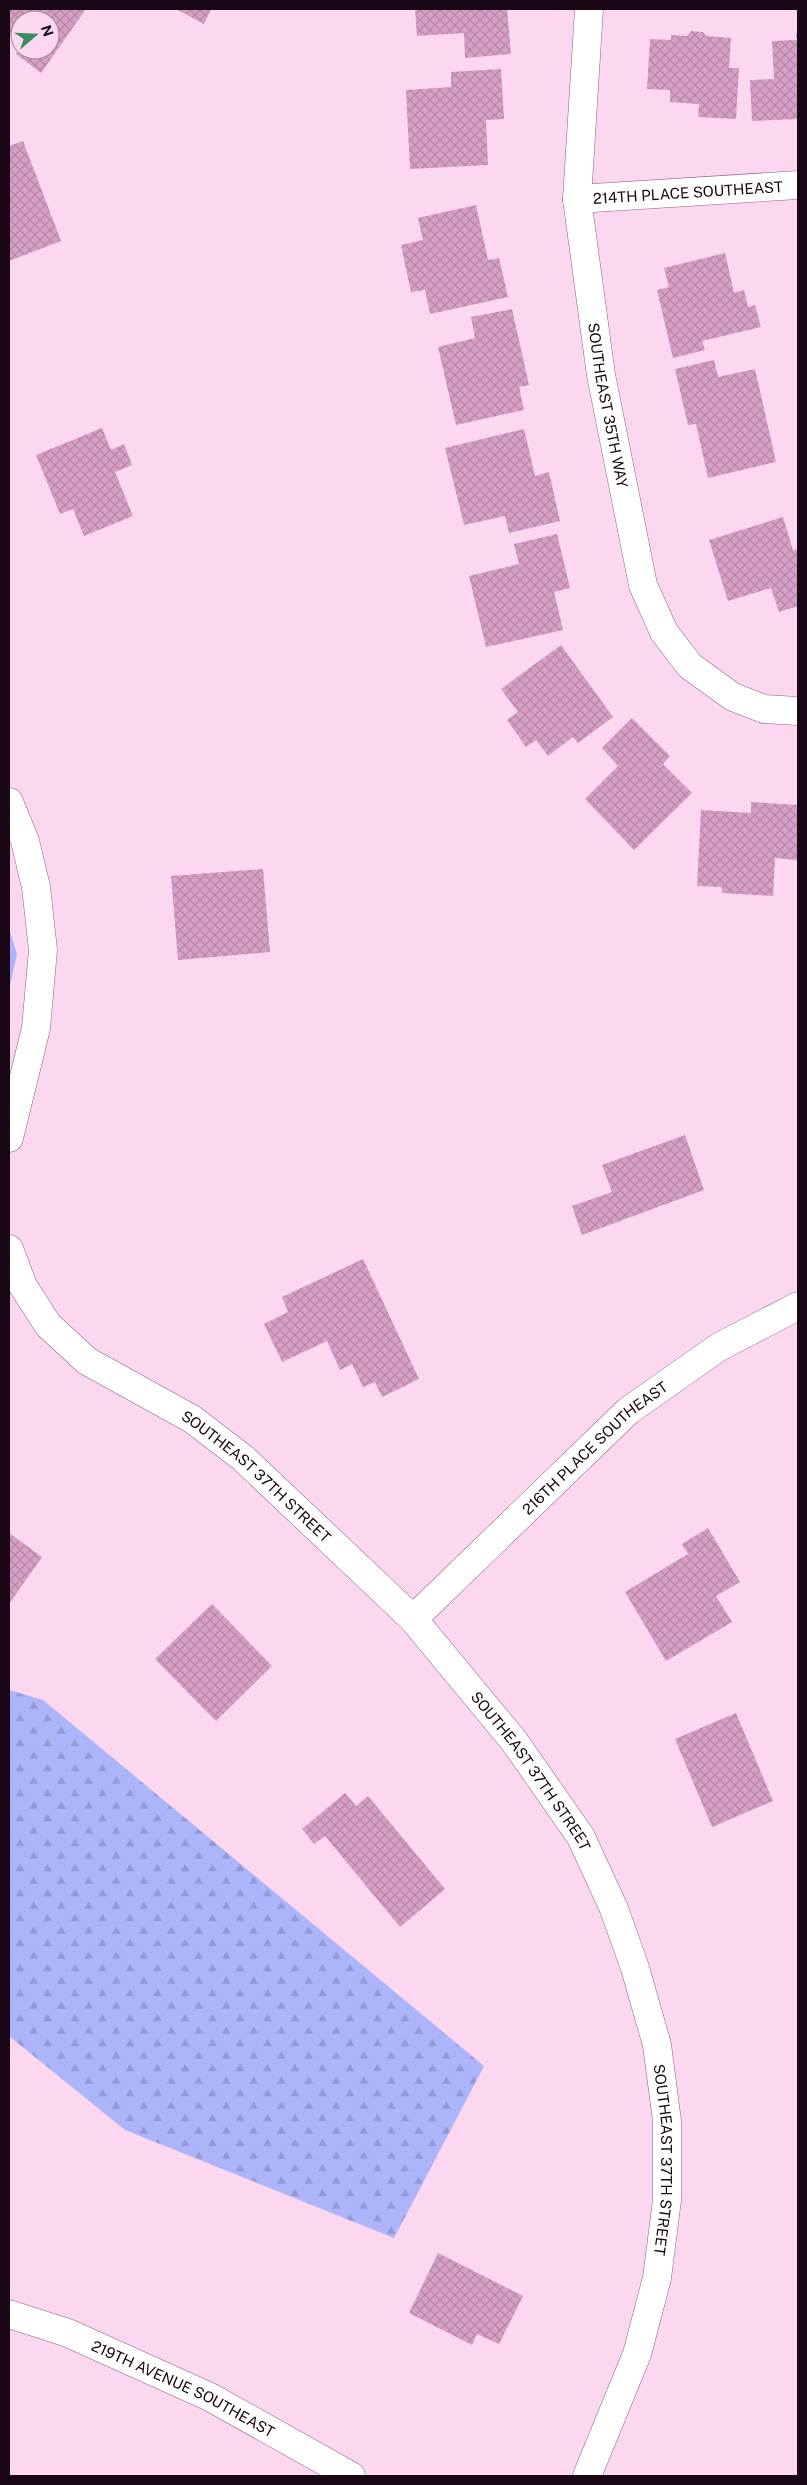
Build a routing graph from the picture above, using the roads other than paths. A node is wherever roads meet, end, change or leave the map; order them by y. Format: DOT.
graph roads {
  1 [pos="589,9"];
  2 [pos="798,185"];
  3 [pos="577,200"];
  4 [pos="798,711"];
  5 [pos="9,802"];
  6 [pos="9,1138"];
  7 [pos="9,1249"];
  8 [pos="798,1306"];
  9 [pos="413,1619"];
  10 [pos="9,2314"];
  11 [pos="351,2476"];
  12 [pos="587,2476"];
  1 -- 3 [label="street, SOUTHEAST 35TH WAY"];
  2 -- 3 [label="street, 214TH PLACE SOUTHEAST"];
  3 -- 4 [label="street, SOUTHEAST 35TH WAY"];
  5 -- 6 [label="street"];
  7 -- 9 [label="street, SOUTHEAST 37TH STREET"];
  8 -- 9 [label="street, 216TH PLACE SOUTHEAST"];
  9 -- 12 [label="street, SOUTHEAST 37TH STREET"];
  10 -- 11 [label="street, 219TH AVENUE SOUTHEAST"];
}
